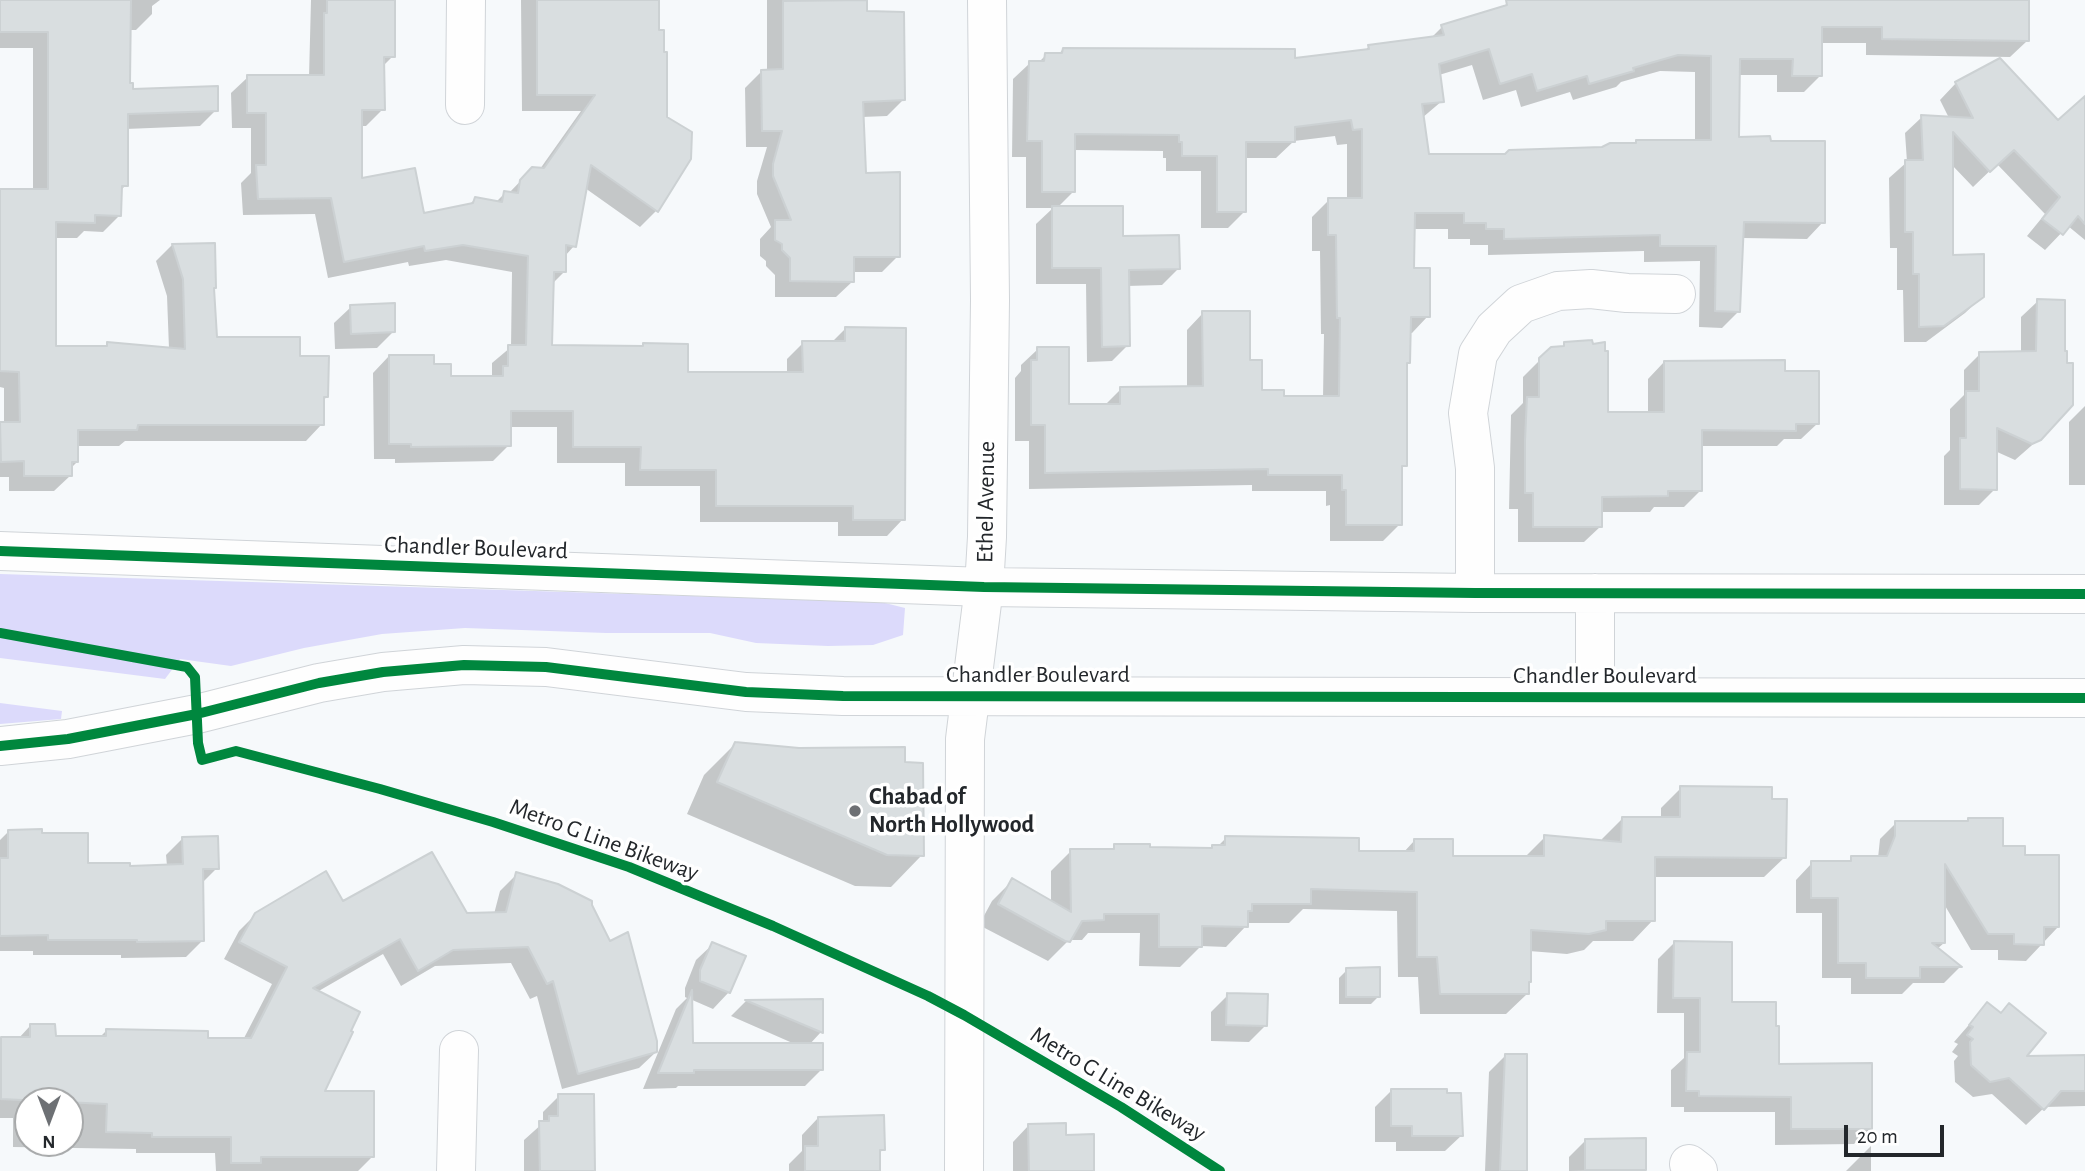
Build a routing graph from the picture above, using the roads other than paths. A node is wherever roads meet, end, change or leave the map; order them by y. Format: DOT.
graph roads {
  1 [pos="466,0"];
  2 [pos="987,0"];
  3 [pos="466,105"];
  4 [pos="1676,293"];
  5 [pos="0,551"];
  6 [pos="984,587"];
  7 [pos="1475,593"];
  8 [pos="1595,593"];
  9 [pos="2085,594"];
  10 [pos="970,696"];
  11 [pos="1595,696"];
  12 [pos="2085,698"];
  13 [pos="0,746"];
  14 [pos="460,1050"];
  15 [pos="456,1171"];
  16 [pos="964,1171"];
  1 -- 3 [label="street"];
  2 -- 6 [label="street, Ethel Avenue"];
  4 -- 7 [label="street"];
  5 -- 6 [label="street, Chandler Boulevard"];
  6 -- 7 [label="street, Chandler Boulevard"];
  6 -- 10 [label="street, Ethel Avenue"];
  7 -- 8 [label="street, Chandler Boulevard"];
  8 -- 9 [label="street, Chandler Boulevard"];
  8 -- 11 [label="street"];
  10 -- 11 [label="street, Chandler Boulevard"];
  10 -- 13 [label="street, Chandler Boulevard"];
  10 -- 16 [label="street, Ethel Avenue"];
  11 -- 12 [label="street, Chandler Boulevard"];
  14 -- 15 [label="street"];
}
